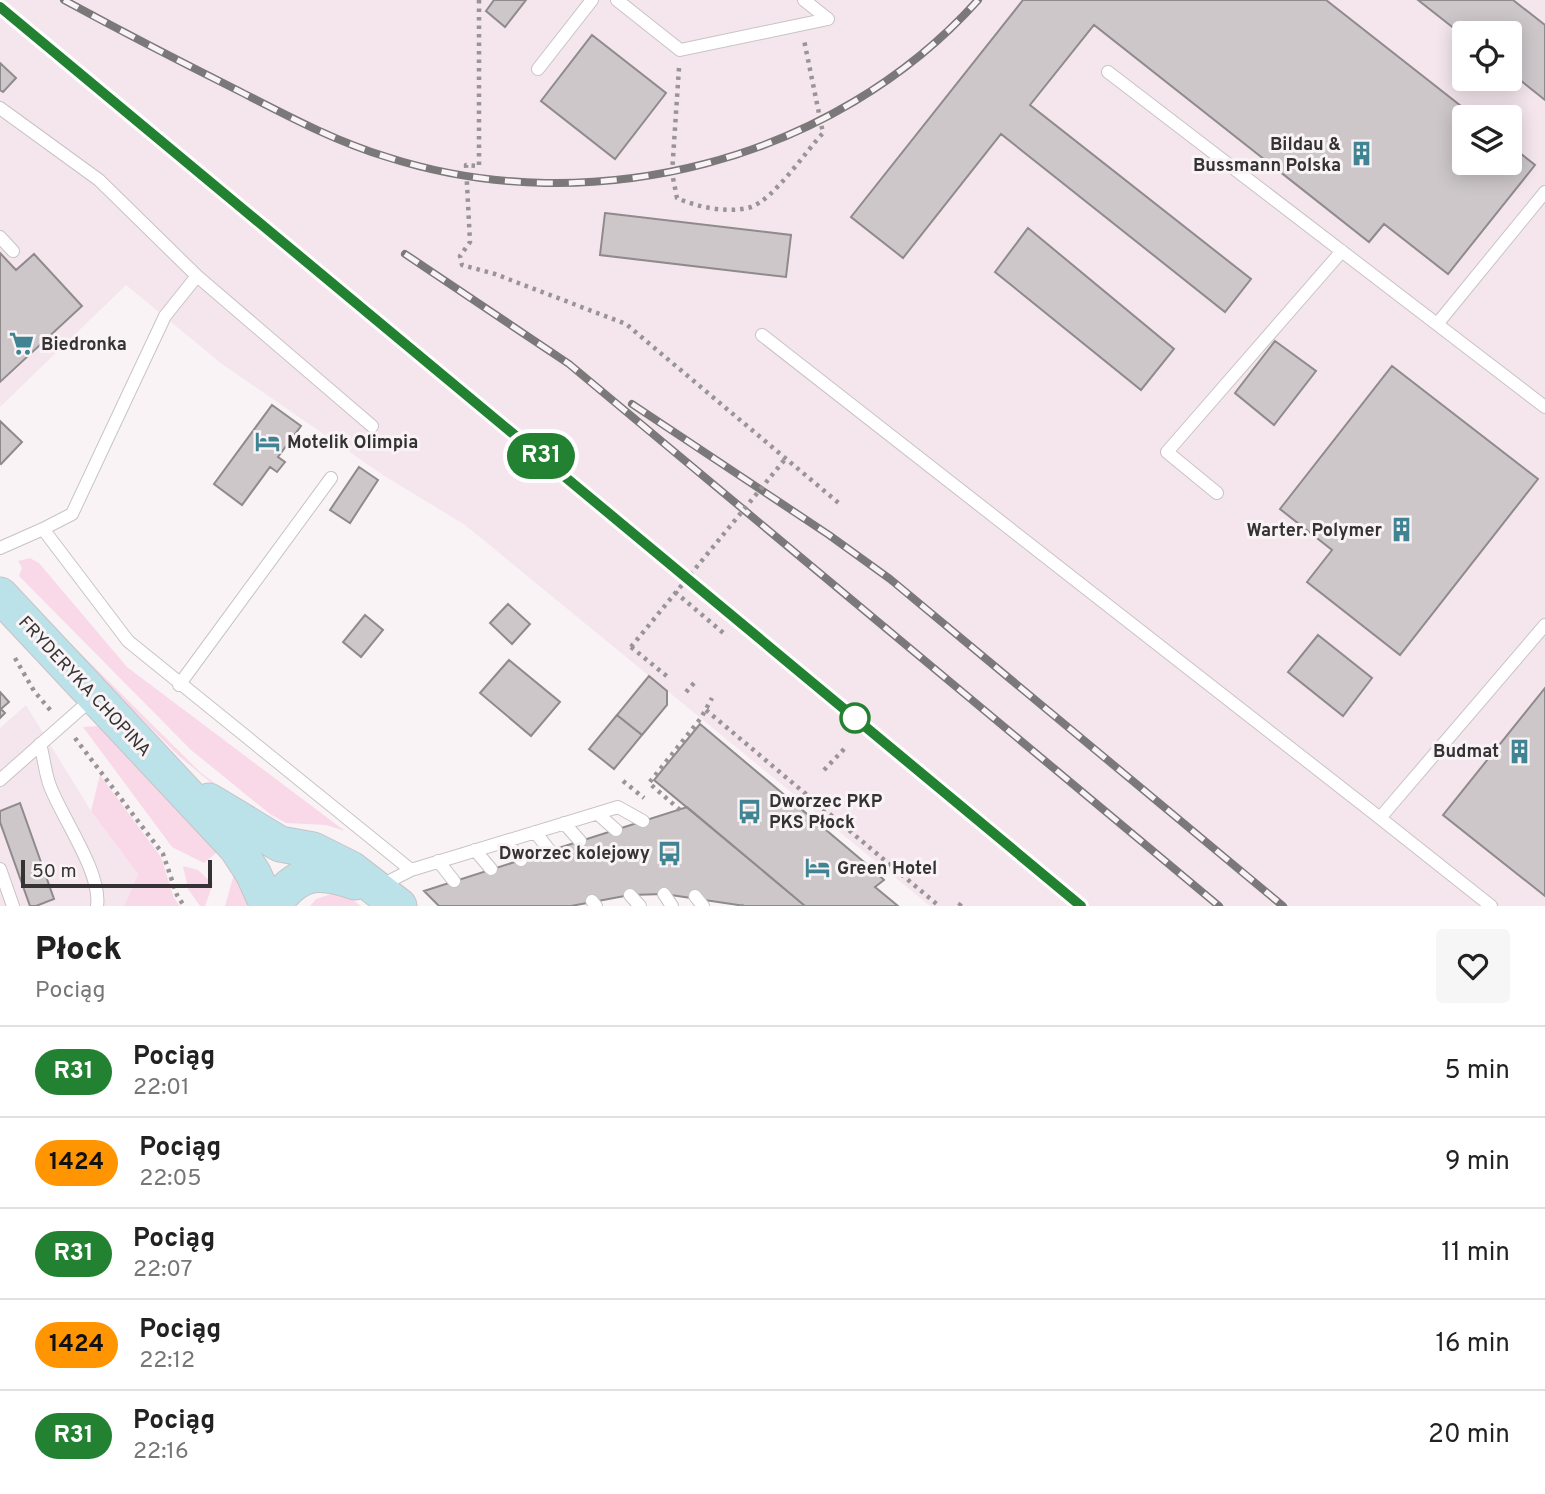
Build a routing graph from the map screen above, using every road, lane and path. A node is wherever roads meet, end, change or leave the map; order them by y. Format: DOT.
graph roads {
  1 [pos="479,0"];
  2 [pos="592,0"];
  3 [pos="617,0"];
  4 [pos="804,0"];
  5 [pos="800,25"];
  6 [pos="680,50"];
  7 [pos="538,69"];
  8 [pos="1108,72"];
  9 [pos="0,108"];
  10 [pos="1545,192"];
  11 [pos="0,237"];
  12 [pos="13,251"];
  13 [pos="1342,251"];
  14 [pos="197,276"];
  15 [pos="1438,323"];
  16 [pos="762,335"];
  17 [pos="1545,407"];
  18 [pos="372,426"];
  19 [pos="786,458"];
  20 [pos="331,478"];
  21 [pos="1217,493"];
  22 [pos="841,505"];
  23 [pos="43,529"];
  24 [pos="0,548"];
  25 [pos="675,592"];
  26 [pos="0,595"];
  27 [pos="1545,625"];
  28 [pos="727,636"];
  29 [pos="12,654"];
  30 [pos="669,678"];
  31 [pos="694,683"];
  32 [pos="179,685"];
  33 [pos="686,692"];
  34 [pos="94,696"];
  35 [pos="712,698"];
  36 [pos="706,710"];
  37 [pos="63,724"];
  38 [pos="40,744"];
  39 [pos="846,747"];
  40 [pos="824,770"];
  41 [pos="171,776"];
  42 [pos="0,780"];
  43 [pos="680,810"];
  44 [pos="598,814"];
  45 [pos="1380,818"];
  46 [pos="643,821"];
  47 [pos="564,823"];
  48 [pos="616,830"];
  49 [pos="535,832"];
  50 [pos="506,841"];
  51 [pos="580,841"];
  52 [pos="475,850"];
  53 [pos="550,851"];
  54 [pos="521,860"];
  55 [pos="438,861"];
  56 [pos="0,869"];
  57 [pos="491,869"];
  58 [pos="411,870"];
  59 [pos="454,881"];
  60 [pos="664,894"];
  61 [pos="630,895"];
  62 [pos="386,897"];
  63 [pos="13,906"];
  64 [pos="97,906"];
  65 [pos="184,906"];
  66 [pos="270,906"];
  67 [pos="640,906"];
  68 [pos="672,906"];
  69 [pos="939,906"];
  70 [pos="1491,906"];
  1 -- 19 [label="path"];
  2 -- 7 [label="lane"];
  3 -- 6 [label="lane"];
  4 -- 5 [label="lane"];
  5 -- 6 [label="lane"];
  5 -- 6 [label="path"];
  8 -- 13 [label="lane"];
  9 -- 14 [label="lane"];
  10 -- 15 [label="lane"];
  11 -- 12 [label="lane"];
  13 -- 15 [label="lane"];
  13 -- 21 [label="lane"];
  14 -- 18 [label="lane"];
  14 -- 23 [label="lane"];
  15 -- 17 [label="lane"];
  16 -- 45 [label="lane"];
  19 -- 22 [label="path"];
  19 -- 25 [label="path, bridge"];
  20 -- 32 [label="lane"];
  23 -- 24 [label="lane"];
  23 -- 32 [label="lane"];
  25 -- 28 [label="path"];
  25 -- 30 [label="path, bridge"];
  26 -- 34 [label="street, FRYDERYKA CHOPINA"];
  27 -- 45 [label="lane"];
  29 -- 37 [label="path"];
  31 -- 33 [label="path"];
  32 -- 58 [label="lane"];
  34 -- 37 [label="lane"];
  34 -- 41 [label="street, FRYDERYKA CHOPINA"];
  35 -- 36 [label="path"];
  36 -- 43 [label="path"];
  36 -- 69 [label="path"];
  37 -- 38 [label="lane"];
  37 -- 65 [label="path"];
  38 -- 42 [label="lane"];
  38 -- 64 [label="lane"];
  39 -- 40 [label="path"];
  41 -- 62 [label="street, FRYDERYKA CHOPINA"];
  41 -- 66 [label="street, FRYDERYKA CHOPINA"];
  44 -- 46 [label="lane"];
  44 -- 47 [label="lane"];
  44 -- 48 [label="lane"];
  45 -- 70 [label="lane"];
  47 -- 49 [label="lane"];
  47 -- 51 [label="lane"];
  49 -- 50 [label="lane"];
  49 -- 53 [label="lane"];
  50 -- 52 [label="lane"];
  50 -- 54 [label="lane"];
  52 -- 55 [label="lane"];
  52 -- 57 [label="lane"];
  55 -- 58 [label="lane"];
  55 -- 59 [label="lane"];
  56 -- 63 [label="lane"];
  58 -- 62 [label="lane"];
  60 -- 68 [label="lane"];
  61 -- 67 [label="lane"];
  62 -- 66 [label="street"];
}
